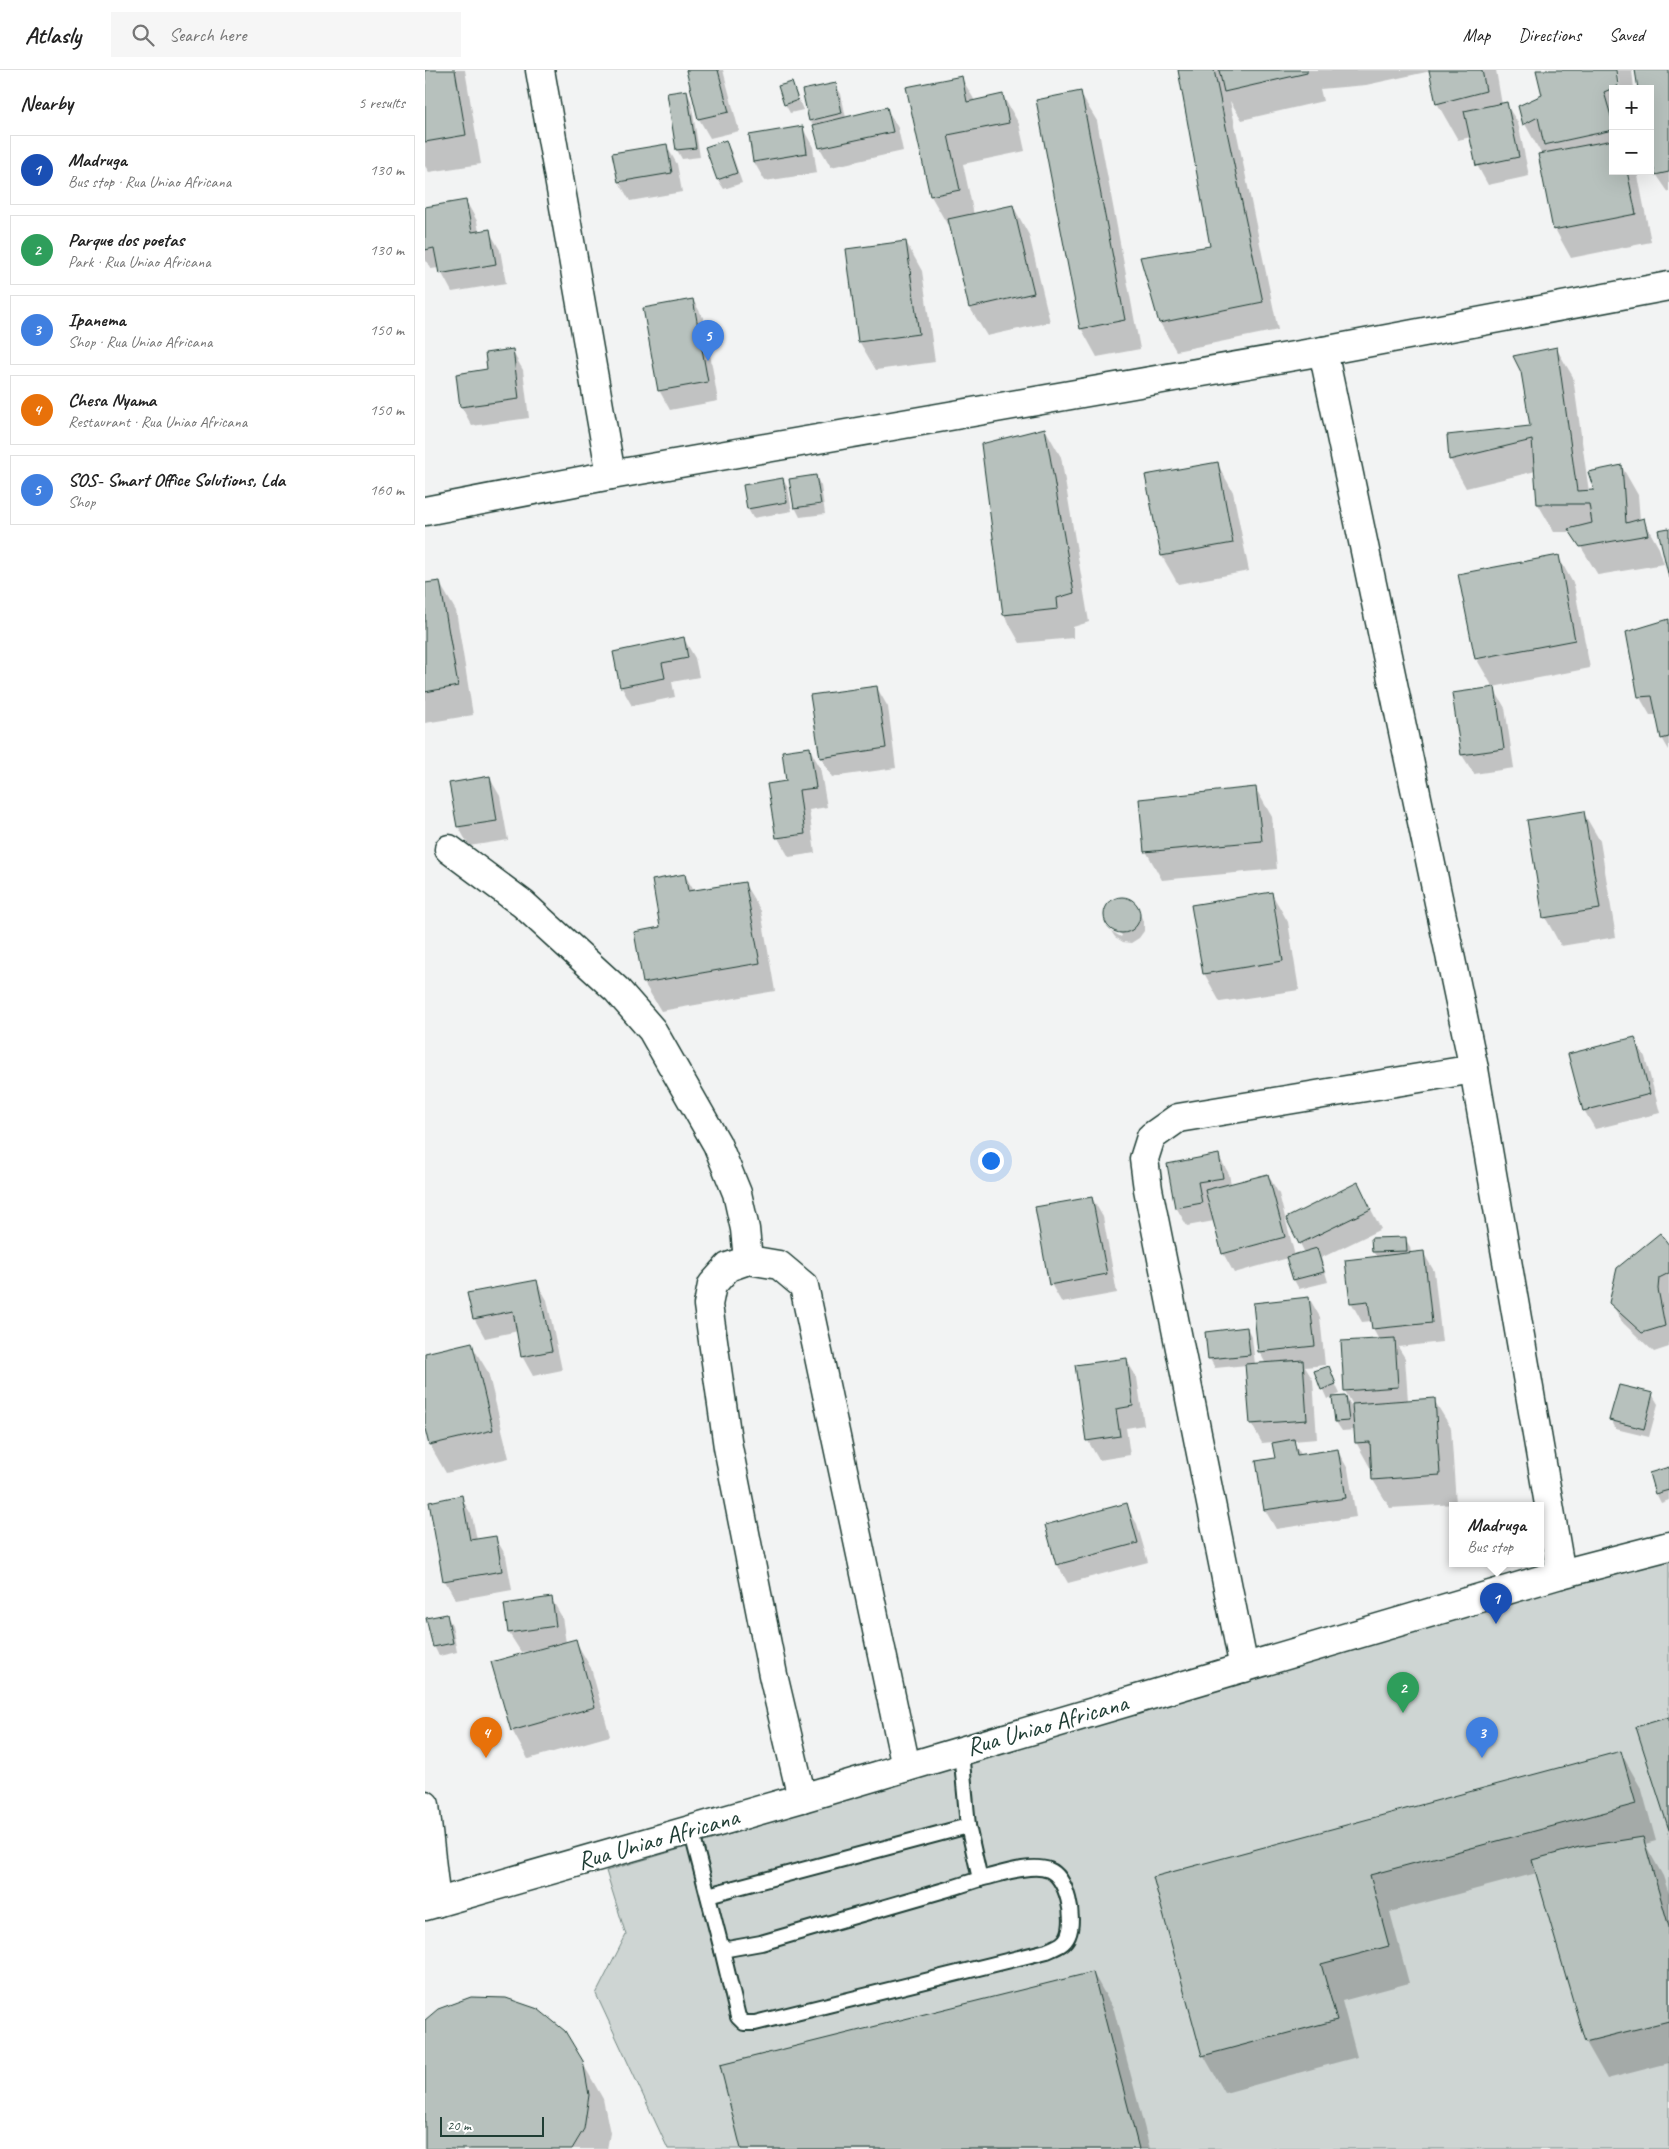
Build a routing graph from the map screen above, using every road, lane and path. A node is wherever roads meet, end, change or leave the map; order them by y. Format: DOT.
graph roads {
  1 [pos="540,70"];
  2 [pos="1669,286"];
  3 [pos="1323,352"];
  4 [pos="611,475"];
  5 [pos="425,511"];
  6 [pos="449,849"];
  7 [pos="1474,1069"];
  8 [pos="748,1260"];
  9 [pos="1669,1546"];
  10 [pos="1561,1574"];
  11 [pos="1244,1668"];
  12 [pos="961,1750"];
  13 [pos="907,1767"];
  14 [pos="802,1798"];
  15 [pos="425,1805"];
  16 [pos="968,1826"];
  17 [pos="691,1830"];
  18 [pos="980,1879"];
  19 [pos="708,1895"];
  20 [pos="431,1904"];
  21 [pos="722,1950"];
  1 -- 4 [label="street"];
  2 -- 3 [label="street"];
  3 -- 4 [label="street"];
  3 -- 7 [label="street"];
  4 -- 5 [label="street"];
  6 -- 8 [label="street"];
  7 -- 10 [label="street"];
  7 -- 11 [label="street"];
  8 -- 13 [label="street"];
  8 -- 14 [label="street"];
  9 -- 10 [label="street, Rua Uniao Africana"];
  10 -- 11 [label="street, Rua Uniao Africana"];
  11 -- 12 [label="street, Rua Uniao Africana"];
  12 -- 13 [label="street, Rua Uniao Africana"];
  12 -- 16 [label="lane"];
  13 -- 14 [label="street, Rua Uniao Africana"];
  14 -- 17 [label="street, Rua Uniao Africana"];
  15 -- 20 [label="street"];
  16 -- 18 [label="lane"];
  16 -- 19 [label="lane"];
  17 -- 19 [label="lane"];
  17 -- 20 [label="street, Rua Uniao Africana"];
  18 -- 21 [label="lane"];
  18 -- 21 [label="lane"];
  19 -- 21 [label="lane"];
}
